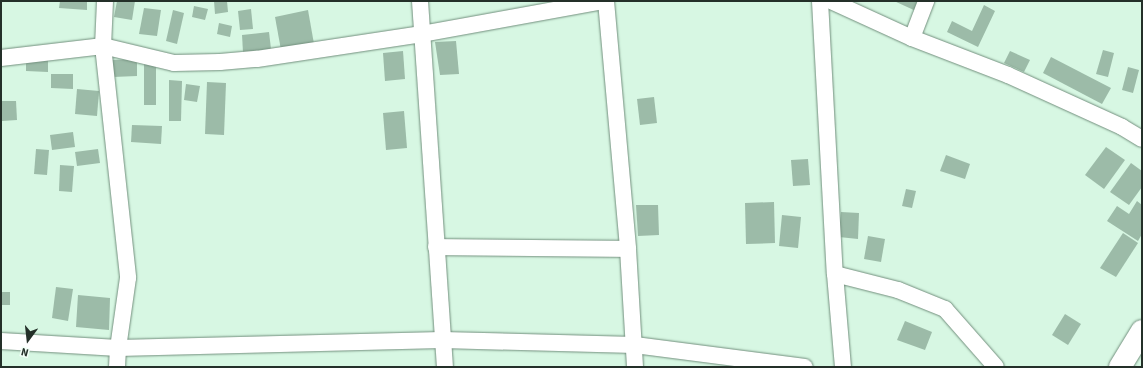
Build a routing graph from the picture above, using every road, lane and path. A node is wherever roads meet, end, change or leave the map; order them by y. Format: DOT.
graph roads {
  1 [pos="105,1"];
  2 [pos="420,1"];
  3 [pos="605,1"];
  4 [pos="820,1"];
  5 [pos="831,1"];
  6 [pos="926,1"];
  7 [pos="422,34"];
  8 [pos="912,38"];
  9 [pos="103,46"];
  10 [pos="1,58"];
  11 [pos="1142,139"];
  12 [pos="436,247"];
  13 [pos="628,249"];
  14 [pos="835,274"];
  15 [pos="1142,331"];
  16 [pos="442,340"];
  17 [pos="1,341"];
  18 [pos="635,345"];
  19 [pos="118,348"];
  20 [pos="117,367"];
  21 [pos="446,367"];
  22 [pos="635,367"];
  23 [pos="805,367"];
  24 [pos="843,367"];
  25 [pos="996,367"];
  26 [pos="1121,367"];
  1 -- 9 [label="street"];
  2 -- 7 [label="street"];
  3 -- 7 [label="street"];
  3 -- 13 [label="street"];
  4 -- 14 [label="street"];
  5 -- 8 [label="street"];
  6 -- 8 [label="street"];
  7 -- 9 [label="street"];
  7 -- 12 [label="street"];
  8 -- 11 [label="street"];
  9 -- 10 [label="street"];
  9 -- 19 [label="street"];
  12 -- 13 [label="street"];
  12 -- 16 [label="street"];
  13 -- 18 [label="street"];
  14 -- 24 [label="street"];
  14 -- 25 [label="street"];
  15 -- 26 [label="main road"];
  16 -- 18 [label="street"];
  16 -- 19 [label="street"];
  16 -- 21 [label="street"];
  17 -- 19 [label="street"];
  18 -- 22 [label="street"];
  18 -- 23 [label="street"];
  19 -- 20 [label="street"];
}
